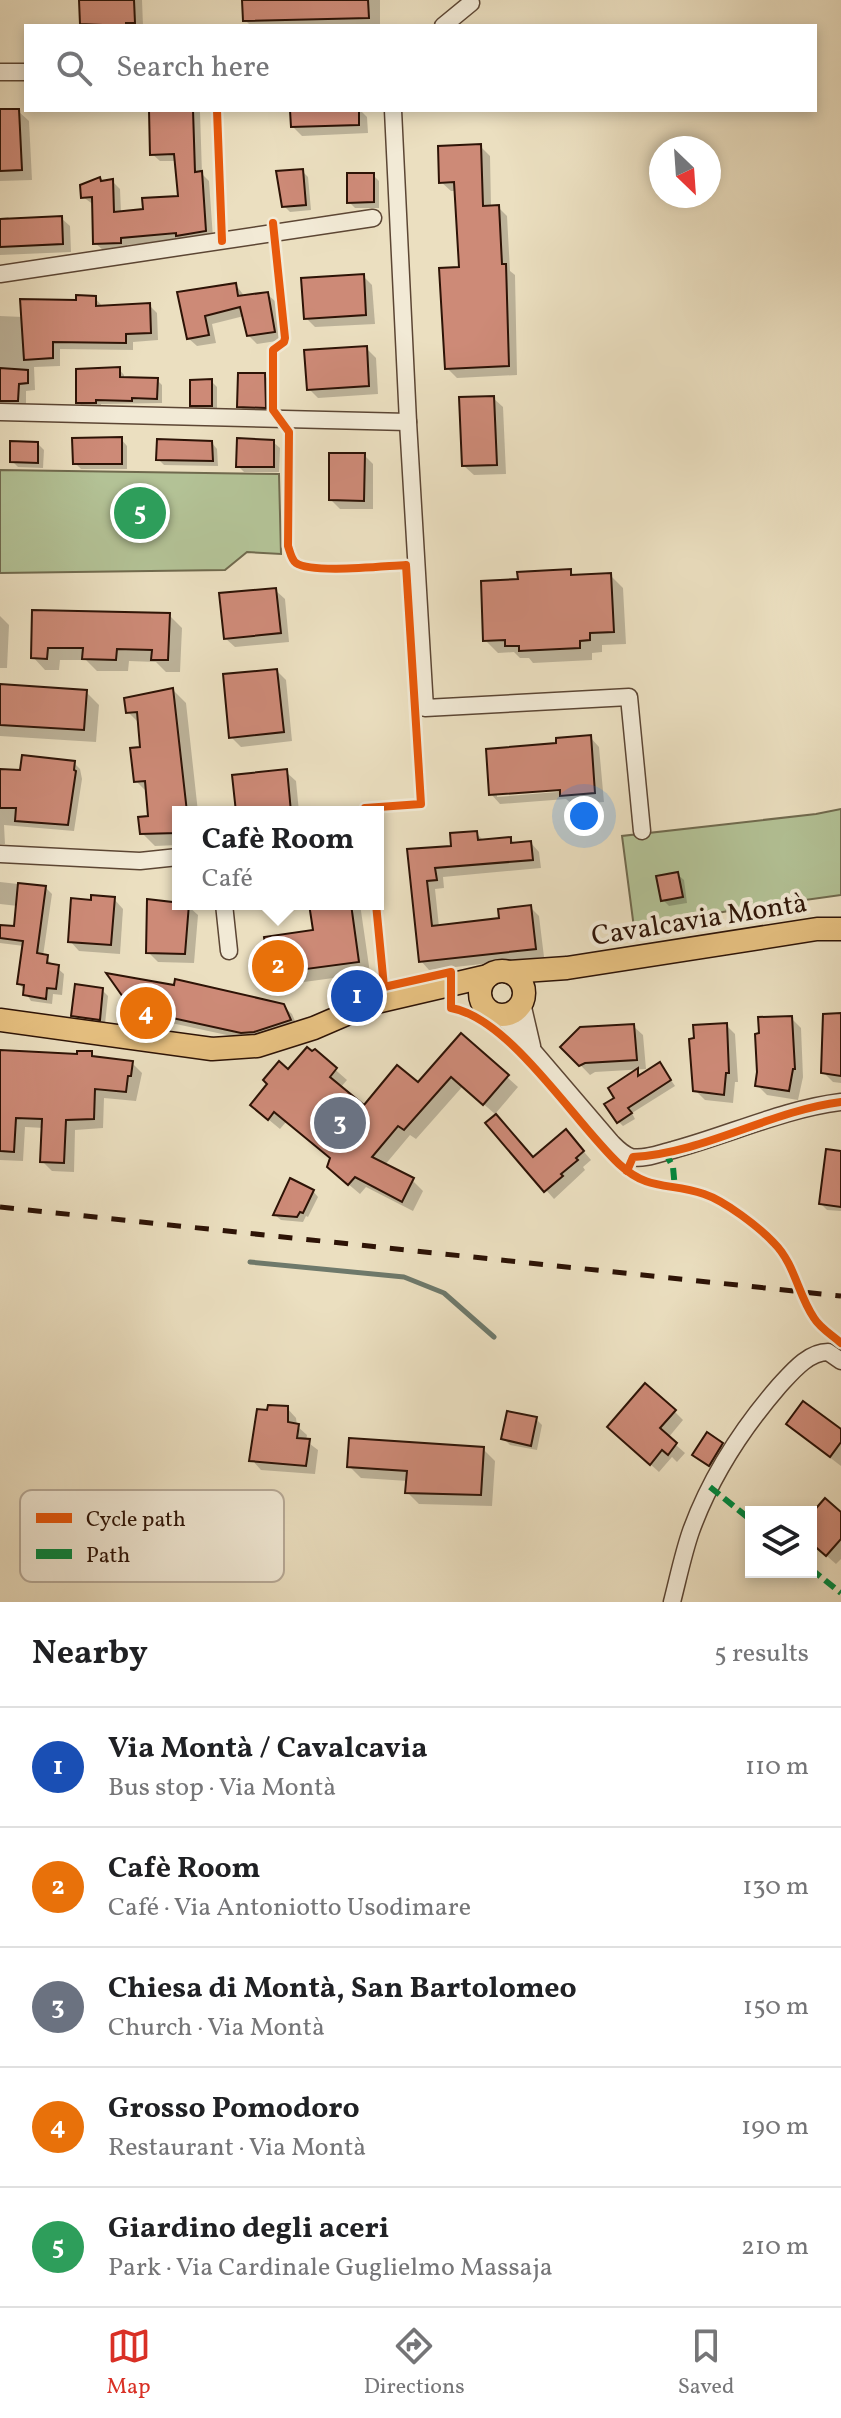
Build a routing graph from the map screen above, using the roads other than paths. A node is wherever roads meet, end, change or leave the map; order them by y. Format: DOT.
graph roads {
  1 [pos="471,3"];
  2 [pos="445,24"];
  3 [pos="0,72"];
  4 [pos="24,72"];
  5 [pos="393,112"];
  6 [pos="373,218"];
  7 [pos="0,274"];
  8 [pos="0,412"];
  9 [pos="408,422"];
  10 [pos="642,831"];
  11 [pos="0,854"];
  12 [pos="172,858"];
  13 [pos="225,910"];
  14 [pos="841,929"];
  15 [pos="229,951"];
  16 [pos="567,968"];
  17 [pos="498,974"];
  18 [pos="400,997"];
  19 [pos="523,999"];
  20 [pos="491,1010"];
  21 [pos="0,1020"];
  22 [pos="534,1051"];
  23 [pos="841,1102"];
  24 [pos="841,1361"];
  25 [pos="672,1602"];
  1 -- 2 [label="street"];
  3 -- 4 [label="street"];
  5 -- 9 [label="street"];
  6 -- 7 [label="street"];
  8 -- 9 [label="street"];
  9 -- 10 [label="street"];
  11 -- 12 [label="street"];
  13 -- 15 [label="street"];
  14 -- 16 [label="main road, Cavalcavia Montà"];
  16 -- 17 [label="main road, Cavalcavia Montà"];
  16 -- 19 [label="main road, Cavalcavia Montà"];
  17 -- 18 [label="main road, Cavalcavia Montà"];
  17 -- 19 [label="main road"];
  17 -- 20 [label="main road"];
  18 -- 20 [label="main road"];
  18 -- 21 [label="main road, Cavalcavia Montà"];
  19 -- 20 [label="main road"];
  19 -- 22 [label="street"];
  20 -- 22 [label="street"];
  22 -- 23 [label="street"];
  24 -- 25 [label="street"];
}
